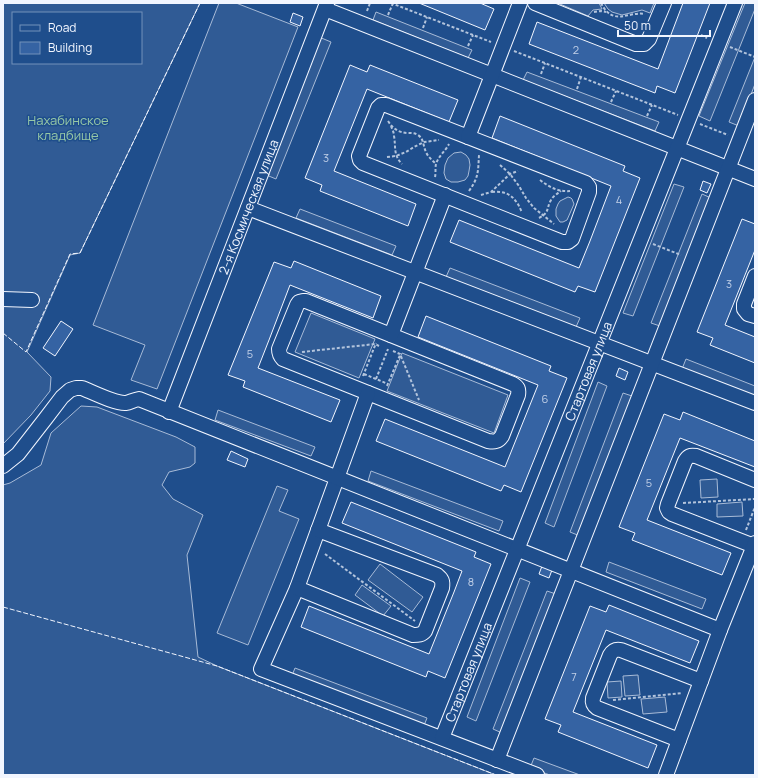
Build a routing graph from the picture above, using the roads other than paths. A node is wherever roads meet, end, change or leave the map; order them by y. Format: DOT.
graph roads {
  1 [pos="520,3"];
  2 [pos="535,3"];
  3 [pos="664,3"];
  4 [pos="735,3"];
  5 [pos="326,6"];
  6 [pos="492,75"];
  7 [pos="755,100"];
  8 [pos="468,137"];
  9 [pos="677,148"];
  10 [pos="728,168"];
  11 [pos="755,179"];
  12 [pos="445,195"];
  13 [pos="248,208"];
  14 [pos="415,272"];
  15 [pos="755,276"];
  16 [pos="3,299"];
  17 [pos="32,300"];
  18 [pos="755,316"];
  19 [pos="386,333"];
  20 [pos="599,343"];
  21 [pos="652,364"];
  22 [pos="363,391"];
  23 [pos="755,403"];
  24 [pos="170,412"];
  25 [pos="3,466"];
  26 [pos="337,478"];
  27 [pos="755,480"];
  28 [pos="318,530"];
  29 [pos="750,544"];
  30 [pos="517,550"];
  31 [pos="571,571"];
  32 [pos="297,588"];
  33 [pos="720,630"];
  34 [pos="701,681"];
  35 [pos="442,738"];
  36 [pos="679,740"];
  37 [pos="497,760"];
  38 [pos="537,775"];
  39 [pos="666,775"];
  1 -- 6 [label="street"];
  2 -- 3 [label="street"];
  4 -- 9 [label="street, Стартовая улица"];
  5 -- 6 [label="street"];
  5 -- 13 [label="street, 2-я Космическая улица"];
  6 -- 8 [label="street"];
  6 -- 9 [label="street"];
  7 -- 10 [label="street"];
  8 -- 12 [label="street"];
  8 -- 12 [label="street"];
  9 -- 10 [label="street"];
  9 -- 20 [label="street, Стартовая улица"];
  10 -- 11 [label="street"];
  10 -- 21 [label="street"];
  12 -- 14 [label="street"];
  13 -- 14 [label="street"];
  13 -- 24 [label="street, 2-я Космическая улица"];
  14 -- 19 [label="street"];
  14 -- 20 [label="street"];
  15 -- 18 [label="street"];
  16 -- 17 [label="street"];
  19 -- 22 [label="street"];
  19 -- 22 [label="street"];
  20 -- 21 [label="street"];
  20 -- 30 [label="street, Стартовая улица"];
  21 -- 23 [label="street"];
  21 -- 31 [label="street"];
  22 -- 26 [label="street"];
  24 -- 25 [label="street"];
  24 -- 26 [label="street"];
  26 -- 28 [label="street"];
  26 -- 30 [label="street"];
  27 -- 29 [label="street"];
  28 -- 32 [label="street"];
  28 -- 32 [label="street"];
  29 -- 33 [label="street"];
  30 -- 31 [label="street"];
  30 -- 35 [label="street, Стартовая улица"];
  31 -- 33 [label="street"];
  31 -- 37 [label="street"];
  32 -- 35 [label="street"];
  33 -- 34 [label="street"];
  34 -- 36 [label="street"];
  34 -- 36 [label="street"];
  35 -- 37 [label="street"];
  36 -- 39 [label="street"];
  37 -- 38 [label="street"];
}
